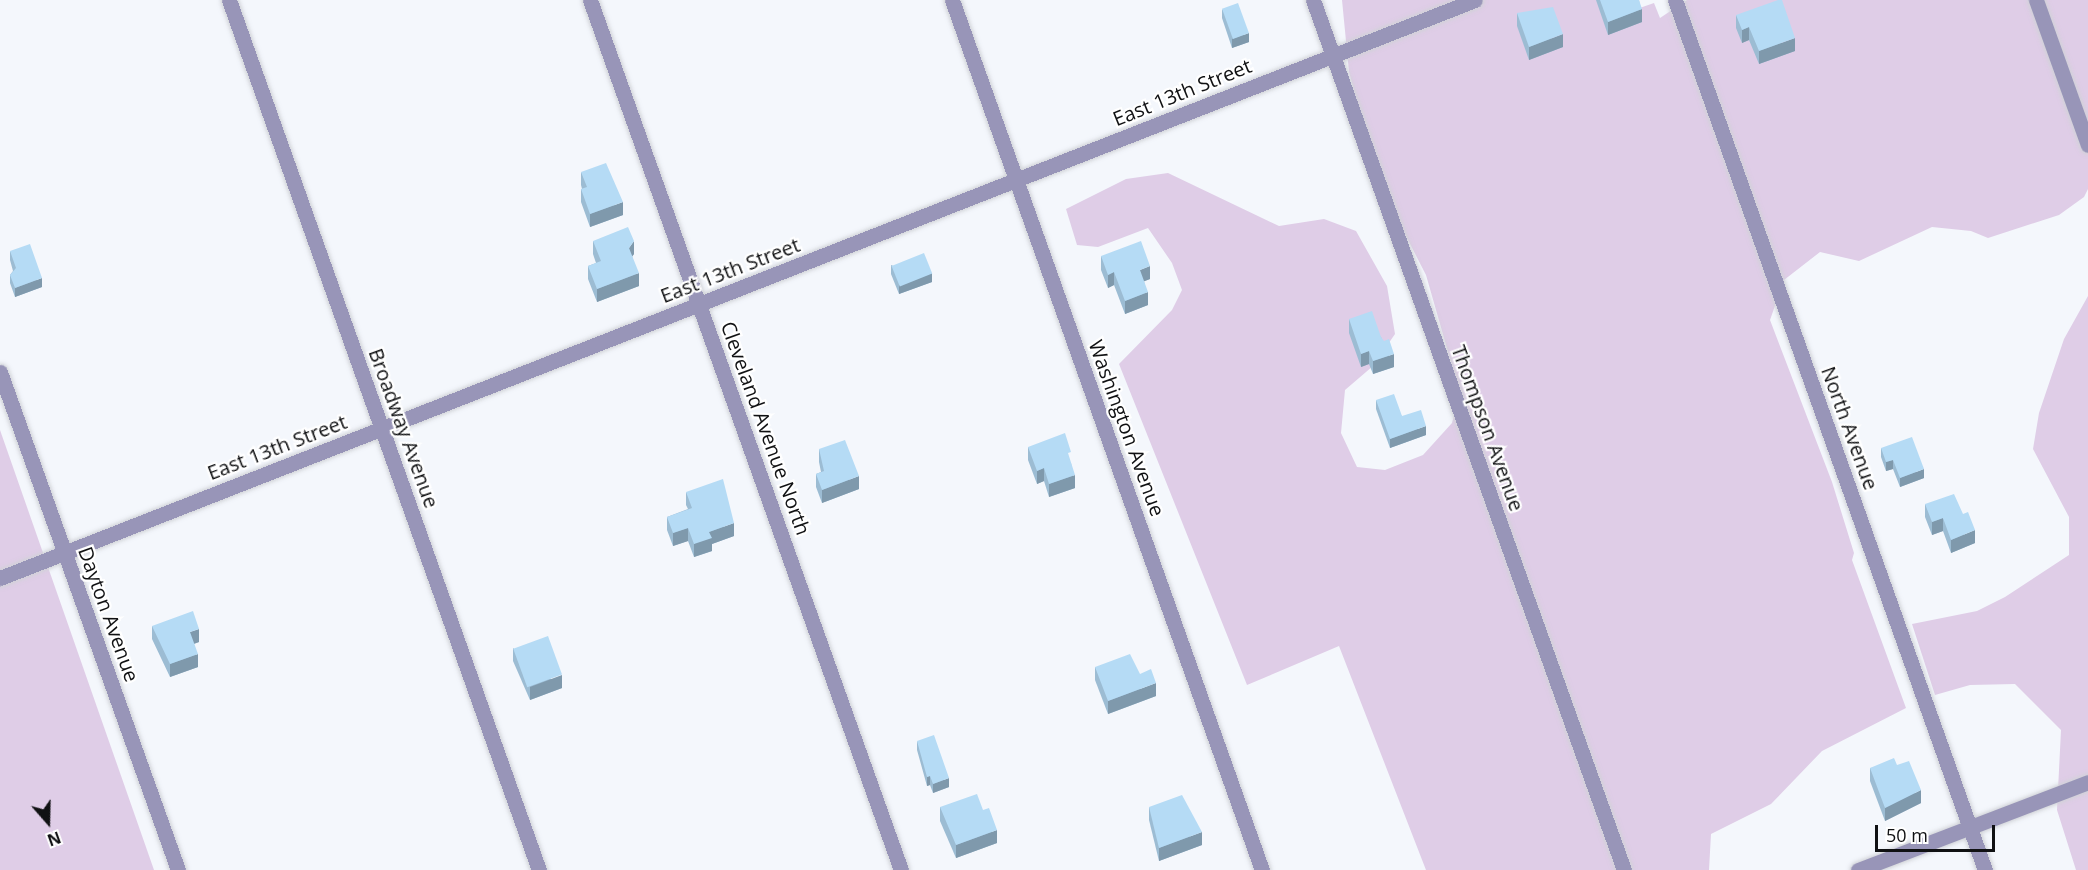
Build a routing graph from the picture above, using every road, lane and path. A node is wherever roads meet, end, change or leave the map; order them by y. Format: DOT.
graph roads {
  1 [pos="229,0"];
  2 [pos="591,0"];
  3 [pos="952,0"];
  4 [pos="1313,0"];
  5 [pos="1475,0"];
  6 [pos="1675,0"];
  7 [pos="2036,0"];
  8 [pos="1333,55"];
  9 [pos="2088,145"];
  10 [pos="1016,180"];
  11 [pos="700,304"];
  12 [pos="0,372"];
  13 [pos="383,428"];
  14 [pos="64,553"];
  15 [pos="0,578"];
  16 [pos="2088,782"];
  17 [pos="1970,827"];
  18 [pos="178,870"];
  19 [pos="539,870"];
  20 [pos="901,870"];
  21 [pos="1262,870"];
  22 [pos="1624,870"];
  23 [pos="1858,870"];
  24 [pos="1985,870"];
  1 -- 13 [label="street, Broadway Avenue"];
  2 -- 11 [label="street, Cleveland Avenue North"];
  3 -- 10 [label="street, Washington Avenue"];
  4 -- 8 [label="street, Thompson Avenue"];
  5 -- 8 [label="street, East 13th Street"];
  6 -- 17 [label="street, North Avenue"];
  7 -- 9 [label="street"];
  8 -- 10 [label="street, East 13th Street"];
  8 -- 22 [label="street, Thompson Avenue"];
  10 -- 11 [label="street, East 13th Street"];
  10 -- 21 [label="street, Washington Avenue"];
  11 -- 13 [label="street, East 13th Street"];
  11 -- 20 [label="street, Cleveland Avenue North"];
  12 -- 14 [label="street, Dayton Avenue"];
  13 -- 14 [label="street, East 13th Street"];
  13 -- 19 [label="street, Broadway Avenue"];
  14 -- 15 [label="street, East 13th Street"];
  14 -- 18 [label="street, Dayton Avenue"];
  16 -- 17 [label="street"];
  17 -- 23 [label="street"];
  17 -- 24 [label="street, North Avenue"];
}
